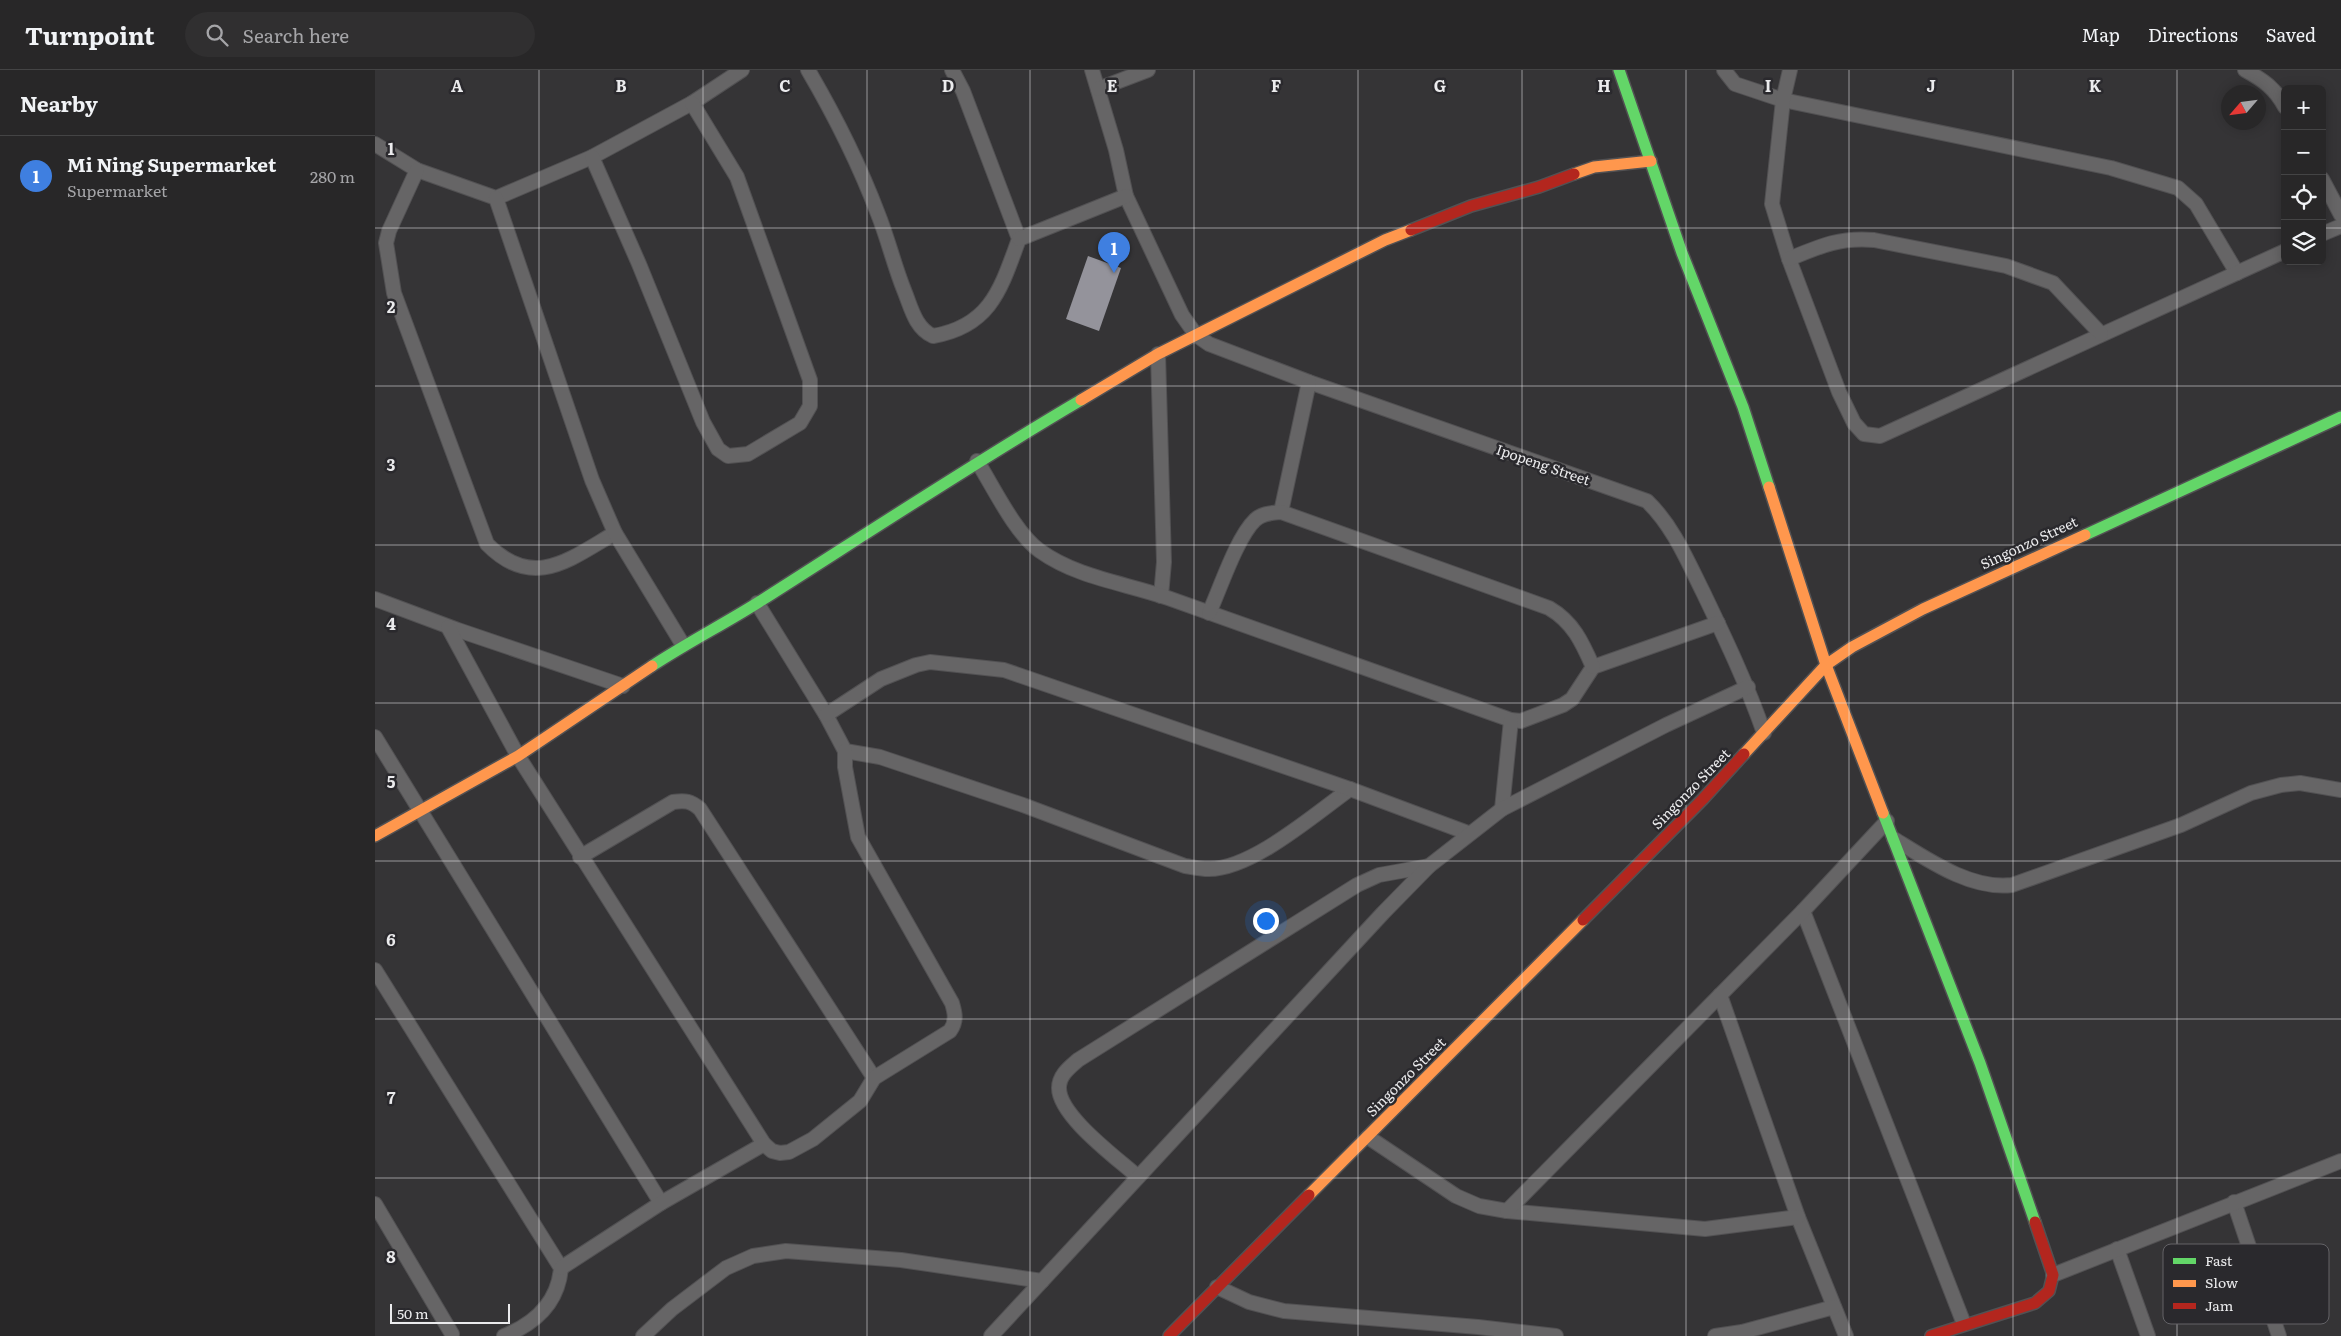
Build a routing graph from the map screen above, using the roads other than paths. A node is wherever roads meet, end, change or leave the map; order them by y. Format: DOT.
graph roads {
  1 [pos="742,70"];
  2 [pos="808,70"];
  3 [pos="952,70"];
  4 [pos="1093,70"];
  5 [pos="1148,70"];
  6 [pos="1619,70"];
  7 [pos="1724,70"];
  8 [pos="1791,70"];
  9 [pos="2245,70"];
  10 [pos="1098,88"];
  11 [pos="1783,100"];
  12 [pos="2281,100"];
  13 [pos="691,103"];
  14 [pos="375,144"];
  15 [pos="592,157"];
  16 [pos="1651,162"];
  17 [pos="417,170"];
  18 [pos="2326,187"];
  19 [pos="1126,196"];
  20 [pos="496,198"];
  21 [pos="2341,215"];
  22 [pos="2341,226"];
  23 [pos="2326,232"];
  24 [pos="1019,239"];
  25 [pos="2281,253"];
  26 [pos="1789,259"];
  27 [pos="2237,273"];
  28 [pos="2101,334"];
  29 [pos="1196,335"];
  30 [pos="1158,354"];
  31 [pos="1309,382"];
  32 [pos="2341,417"];
  33 [pos="977,461"];
  34 [pos="1281,512"];
  35 [pos="615,532"];
  36 [pos="1161,596"];
  37 [pos="375,599"];
  38 [pos="757,603"];
  39 [pos="1209,613"];
  40 [pos="1718,623"];
  41 [pos="448,627"];
  42 [pos="683,645"];
  43 [pos="1826,665"];
  44 [pos="1593,667"];
  45 [pos="623,686"];
  46 [pos="1748,687"];
  47 [pos="826,715"];
  48 [pos="1511,720"];
  49 [pos="1764,733"];
  50 [pos="375,737"];
  51 [pos="845,751"];
  52 [pos="518,756"];
  53 [pos="1350,789"];
  54 [pos="2341,790"];
  55 [pos="1502,809"];
  56 [pos="419,811"];
  57 [pos="1887,821"];
  58 [pos="1469,833"];
  59 [pos="375,836"];
  60 [pos="1894,839"];
  61 [pos="580,856"];
  62 [pos="1429,866"];
  63 [pos="1803,912"];
  64 [pos="375,970"];
  65 [pos="379,986"];
  66 [pos="1720,995"];
  67 [pos="874,1078"];
  68 [pos="1368,1137"];
  69 [pos="764,1144"];
  70 [pos="2341,1161"];
  71 [pos="1138,1177"];
  72 [pos="2234,1202"];
  73 [pos="661,1203"];
  74 [pos="375,1204"];
  75 [pos="1507,1211"];
  76 [pos="1798,1217"];
  77 [pos="2248,1244"];
  78 [pos="2117,1249"];
  79 [pos="561,1268"];
  80 [pos="2053,1275"];
  81 [pos="1042,1281"];
  82 [pos="1217,1287"];
  83 [pos="1834,1308"];
  84 [pos="1964,1324"];
  85 [pos="2275,1324"];
  86 [pos="452,1335"];
  87 [pos="504,1336"];
  88 [pos="643,1336"];
  89 [pos="991,1336"];
  90 [pos="1169,1336"];
  91 [pos="1556,1336"];
  92 [pos="1715,1336"];
  93 [pos="1846,1336"];
  94 [pos="1931,1336"];
  95 [pos="2148,1336"];
  96 [pos="2279,1336"];
  1 -- 13 [label="street"];
  2 -- 24 [label="street"];
  3 -- 24 [label="street"];
  4 -- 10 [label="street"];
  5 -- 10 [label="street"];
  6 -- 16 [label="street"];
  7 -- 11 [label="street"];
  8 -- 11 [label="street"];
  9 -- 12 [label="street"];
  10 -- 19 [label="street"];
  11 -- 26 [label="street"];
  11 -- 27 [label="street"];
  13 -- 15 [label="street"];
  13 -- 15 [label="street"];
  14 -- 17 [label="street"];
  15 -- 20 [label="street"];
  16 -- 29 [label="street"];
  16 -- 43 [label="street"];
  17 -- 20 [label="street"];
  17 -- 35 [label="street"];
  18 -- 21 [label="street"];
  19 -- 24 [label="street"];
  19 -- 29 [label="street"];
  20 -- 35 [label="street"];
  22 -- 23 [label="street"];
  25 -- 27 [label="street"];
  26 -- 28 [label="street"];
  26 -- 28 [label="street"];
  27 -- 28 [label="street"];
  29 -- 30 [label="street"];
  29 -- 31 [label="street, Ipopeng Street"];
  30 -- 33 [label="street"];
  30 -- 36 [label="street"];
  31 -- 34 [label="street"];
  31 -- 40 [label="street, Ipopeng Street"];
  32 -- 43 [label="street, Singonzo Street"];
  33 -- 36 [label="street"];
  33 -- 38 [label="street"];
  34 -- 39 [label="street"];
  34 -- 44 [label="street"];
  35 -- 42 [label="street"];
  36 -- 39 [label="street"];
  37 -- 41 [label="street"];
  38 -- 42 [label="street"];
  38 -- 47 [label="street"];
  39 -- 48 [label="street"];
  40 -- 44 [label="street"];
  40 -- 46 [label="street, Ipopeng Street"];
  41 -- 45 [label="street"];
  41 -- 52 [label="street"];
  42 -- 45 [label="street"];
  43 -- 49 [label="street, Singonzo Street"];
  43 -- 57 [label="street"];
  44 -- 48 [label="street"];
  45 -- 52 [label="street"];
  46 -- 49 [label="street, Ipopeng Street"];
  46 -- 55 [label="street"];
  47 -- 51 [label="street"];
  47 -- 53 [label="street"];
  48 -- 55 [label="street"];
  49 -- 68 [label="street, Singonzo Street"];
  50 -- 56 [label="street"];
  51 -- 53 [label="street"];
  51 -- 67 [label="street"];
  52 -- 56 [label="street"];
  52 -- 61 [label="street"];
  53 -- 58 [label="street"];
  54 -- 60 [label="street"];
  55 -- 58 [label="street"];
  56 -- 59 [label="street"];
  56 -- 73 [label="street"];
  57 -- 60 [label="street"];
  57 -- 63 [label="street"];
  58 -- 62 [label="street"];
  60 -- 80 [label="street"];
  61 -- 67 [label="street"];
  61 -- 69 [label="street"];
  62 -- 71 [label="street"];
  62 -- 71 [label="street"];
  63 -- 66 [label="street"];
  63 -- 84 [label="street"];
  64 -- 65 [label="street"];
  65 -- 79 [label="street"];
  66 -- 75 [label="street"];
  66 -- 76 [label="street"];
  67 -- 69 [label="street"];
  68 -- 75 [label="street"];
  68 -- 82 [label="street, Singonzo Street"];
  69 -- 73 [label="street"];
  70 -- 72 [label="street"];
  71 -- 81 [label="street"];
  72 -- 77 [label="street"];
  72 -- 78 [label="street"];
  73 -- 79 [label="street"];
  74 -- 86 [label="street"];
  75 -- 76 [label="street"];
  76 -- 83 [label="street"];
  78 -- 80 [label="street"];
  78 -- 95 [label="street"];
  79 -- 87 [label="street"];
  80 -- 84 [label="street"];
  81 -- 88 [label="street"];
  81 -- 89 [label="street"];
  82 -- 90 [label="street, Singonzo Street"];
  82 -- 91 [label="street"];
  83 -- 92 [label="street"];
  83 -- 93 [label="street"];
  84 -- 94 [label="street"];
  85 -- 96 [label="street"];
}
